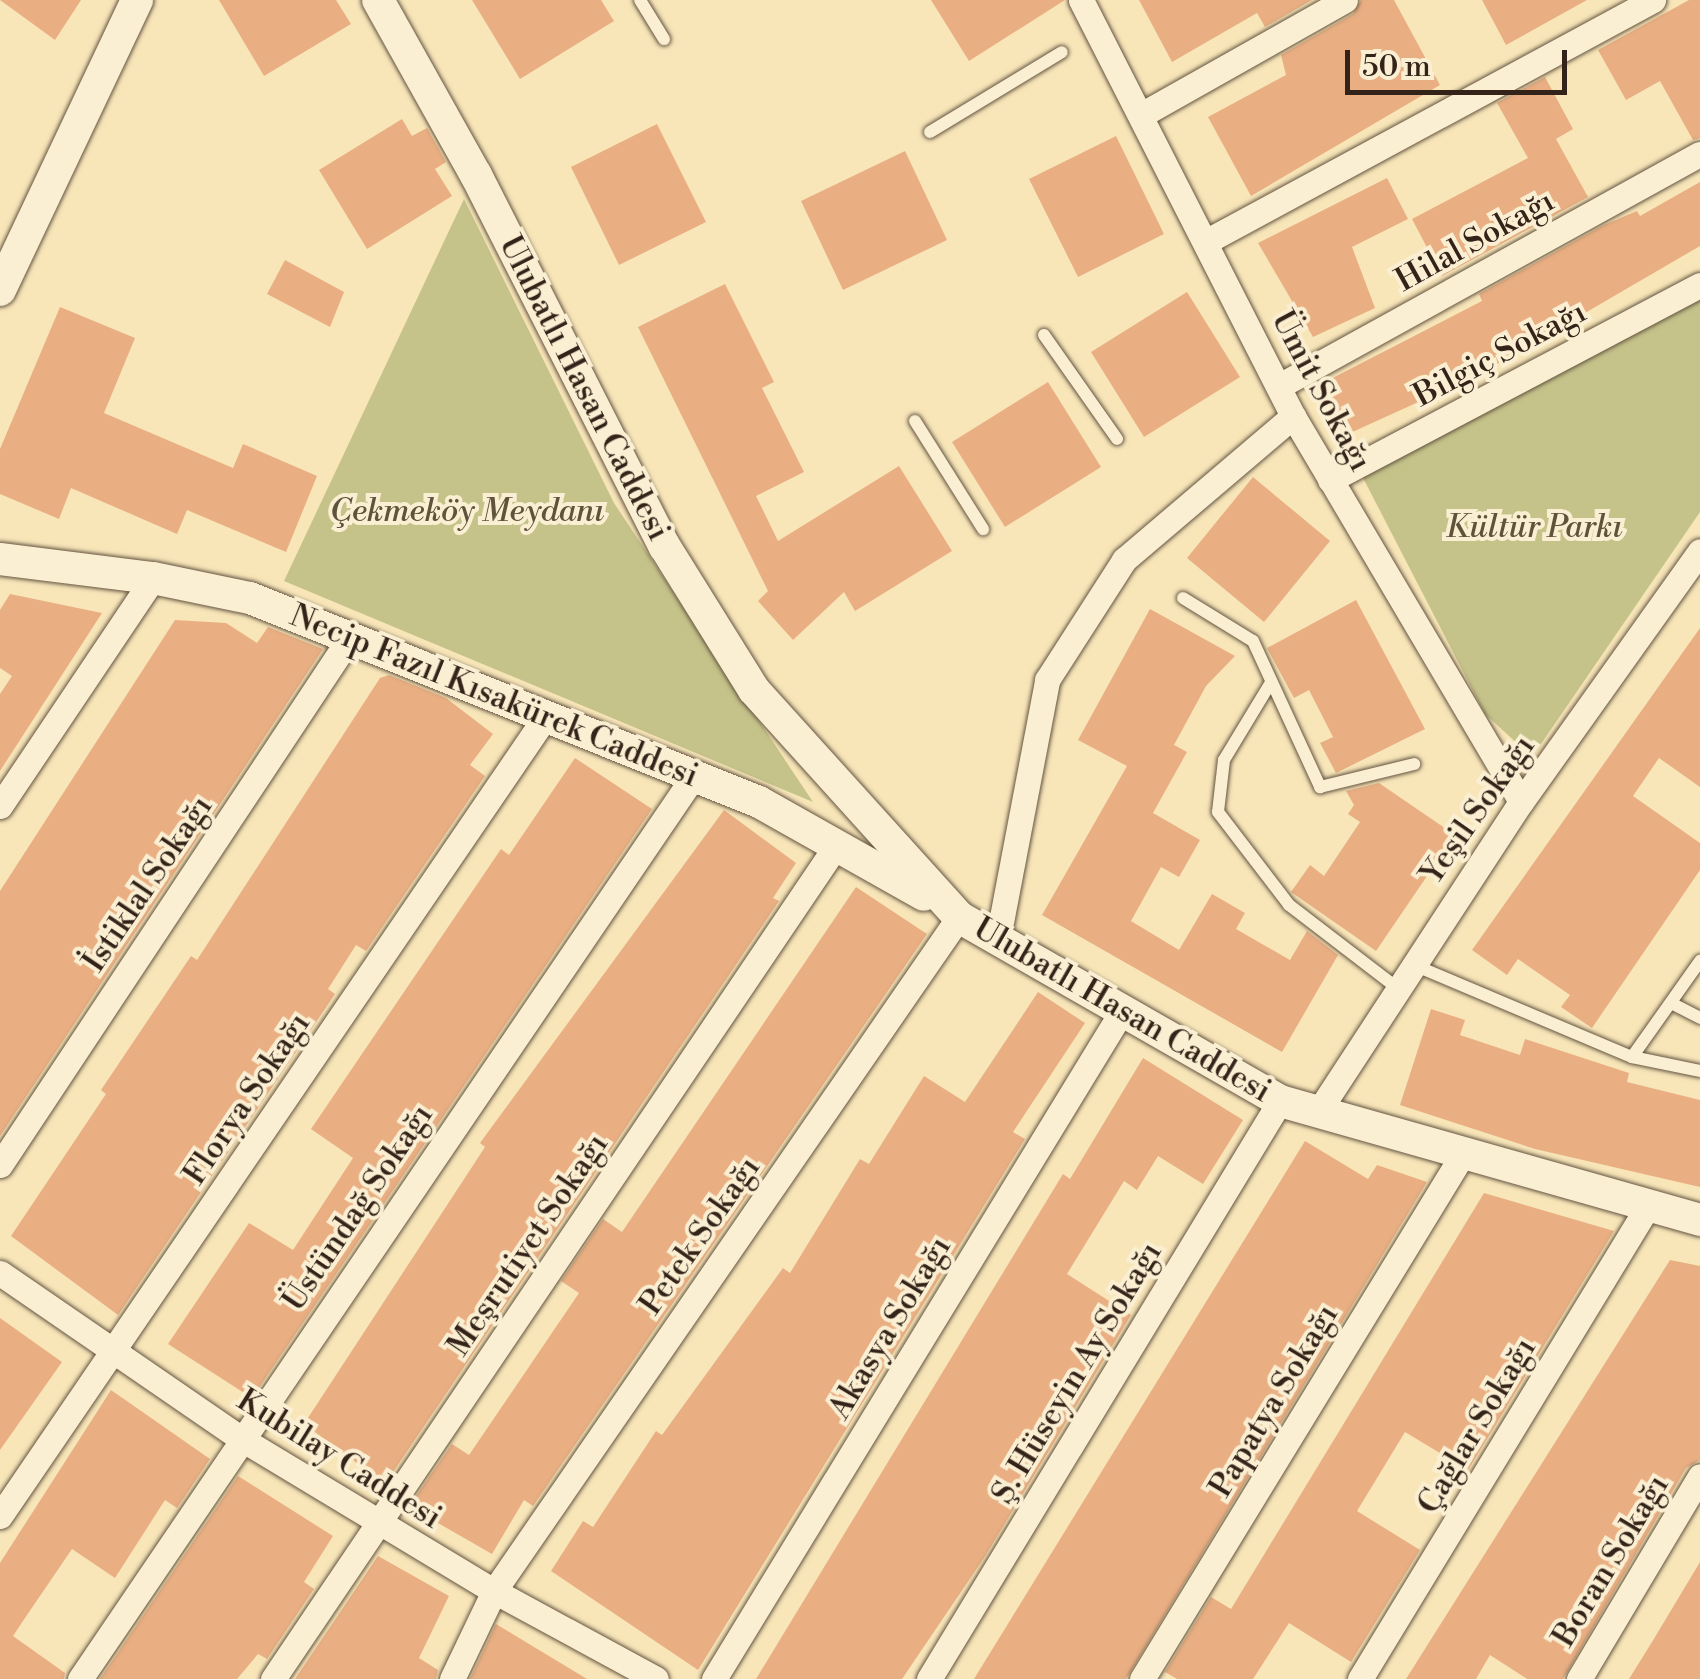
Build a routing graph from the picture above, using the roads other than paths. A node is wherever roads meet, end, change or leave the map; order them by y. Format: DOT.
graph roads {
  1 [pos="137,0"];
  2 [pos="378,0"];
  3 [pos="640,0"];
  4 [pos="1081,0"];
  5 [pos="1344,0"];
  6 [pos="1652,0"];
  7 [pos="664,40"];
  8 [pos="1062,52"];
  9 [pos="1141,115"];
  10 [pos="930,132"];
  11 [pos="1700,154"];
  12 [pos="1207,241"];
  13 [pos="1700,285"];
  14 [pos="0,290"];
  15 [pos="1044,335"];
  16 [pos="1281,384"];
  17 [pos="1294,416"];
  18 [pos="915,421"];
  19 [pos="1117,439"];
  20 [pos="1330,480"];
  21 [pos="983,529"];
  22 [pos="1700,552"];
  23 [pos="0,559"];
  24 [pos="153,578"];
  25 [pos="1183,598"];
  26 [pos="349,639"];
  27 [pos="1270,684"];
  28 [pos="546,716"];
  29 [pos="1414,764"];
  30 [pos="692,777"];
  31 [pos="832,782"];
  32 [pos="1521,802"];
  33 [pos="0,806"];
  34 [pos="798,824"];
  35 [pos="836,846"];
  36 [pos="959,917"];
  37 [pos="998,938"];
  38 [pos="1700,961"];
  39 [pos="1412,964"];
  40 [pos="1396,987"];
  41 [pos="1671,1004"];
  42 [pos="1122,1012"];
  43 [pos="1700,1018"];
  44 [pos="1632,1057"];
  45 [pos="1700,1072"];
  46 [pos="1280,1100"];
  47 [pos="1318,1112"];
  48 [pos="1461,1157"];
  49 [pos="0,1165"];
  50 [pos="1648,1206"];
  51 [pos="1700,1220"];
  52 [pos="0,1273"];
  53 [pos="114,1353"];
  54 [pos="240,1438"];
  55 [pos="1700,1476"];
  56 [pos="0,1516"];
  57 [pos="379,1524"];
  58 [pos="494,1591"];
  59 [pos="80,1679"];
  60 [pos="273,1679"];
  61 [pos="452,1679"];
  62 [pos="656,1679"];
  63 [pos="714,1679"];
  64 [pos="928,1679"];
  65 [pos="1142,1679"];
  66 [pos="1360,1679"];
  67 [pos="1579,1679"];
  1 -- 14 [label="street"];
  2 -- 31 [label="street, Ulubatlı Hasan Caddesi"];
  3 -- 7 [label="lane"];
  4 -- 9 [label="street, Ümit Sokağı"];
  5 -- 9 [label="street"];
  6 -- 12 [label="street"];
  8 -- 10 [label="lane"];
  9 -- 12 [label="street, Ümit Sokağı"];
  11 -- 16 [label="street, Hilal Sokağı"];
  12 -- 16 [label="street, Ümit Sokağı"];
  13 -- 20 [label="street, Bilgiç Sokağı"];
  15 -- 19 [label="lane"];
  16 -- 17 [label="street, Ümit Sokağı"];
  17 -- 20 [label="street, Ümit Sokağı"];
  17 -- 37 [label="street"];
  18 -- 21 [label="lane"];
  20 -- 32 [label="street, Ümit Sokağı"];
  22 -- 32 [label="street, Yeşil Sokağı"];
  23 -- 24 [label="street, Necip Fazıl Kısakürek Caddesi"];
  24 -- 26 [label="street, Necip Fazıl Kısakürek Caddesi"];
  24 -- 33 [label="street"];
  25 -- 27 [label="lane"];
  26 -- 28 [label="street, Necip Fazıl Kısakürek Caddesi"];
  26 -- 49 [label="street, İstiklal Sokağı"];
  27 -- 29 [label="lane"];
  27 -- 40 [label="lane"];
  28 -- 30 [label="street, Necip Fazıl Kısakürek Caddesi"];
  28 -- 53 [label="street, Florya Sokağı"];
  30 -- 34 [label="street, Necip Fazıl Kısakürek Caddesi"];
  30 -- 54 [label="street, Üstündağ Sokağı"];
  31 -- 34 [label="street"];
  31 -- 36 [label="street, Ulubatlı Hasan Caddesi"];
  32 -- 39 [label="street, Yeşil Sokağı"];
  34 -- 35 [label="street, Necip Fazıl Kısakürek Caddesi"];
  35 -- 36 [label="street, Necip Fazıl Kısakürek Caddesi"];
  35 -- 57 [label="street, Meşrutiyet Sokağı"];
  36 -- 37 [label="street, Ulubatlı Hasan Caddesi"];
  36 -- 58 [label="street, Petek Sokağı"];
  37 -- 42 [label="street, Ulubatlı Hasan Caddesi"];
  38 -- 41 [label="lane"];
  39 -- 40 [label="street, Yeşil Sokağı"];
  39 -- 44 [label="lane"];
  40 -- 47 [label="street, Yeşil Sokağı"];
  41 -- 43 [label="lane"];
  41 -- 44 [label="lane"];
  42 -- 46 [label="street, Ulubatlı Hasan Caddesi"];
  42 -- 63 [label="street, Akasya Sokağı"];
  44 -- 45 [label="lane"];
  46 -- 47 [label="street, Ulubatlı Hasan Caddesi"];
  46 -- 64 [label="street, Ş. Hüseyin Ay Sokağı"];
  47 -- 48 [label="street, Ulubatlı Hasan Caddesi"];
  48 -- 50 [label="street, Ulubatlı Hasan Caddesi"];
  48 -- 65 [label="street, Papatya Sokağı"];
  50 -- 51 [label="street, Ulubatlı Hasan Caddesi"];
  50 -- 66 [label="street, Çağlar Sokağı"];
  52 -- 53 [label="street, Kubilay Caddesi"];
  53 -- 54 [label="street, Kubilay Caddesi"];
  53 -- 56 [label="street, Florya Sokağı"];
  54 -- 57 [label="street, Kubilay Caddesi"];
  54 -- 59 [label="street, Üstündağ Sokağı"];
  55 -- 67 [label="street, Boran Sokağı"];
  57 -- 58 [label="street, Kubilay Caddesi"];
  57 -- 60 [label="street, Meşrutiyet Sokağı"];
  58 -- 61 [label="street, Petek Sokağı"];
  58 -- 62 [label="street, Kubilay Caddesi"];
}
